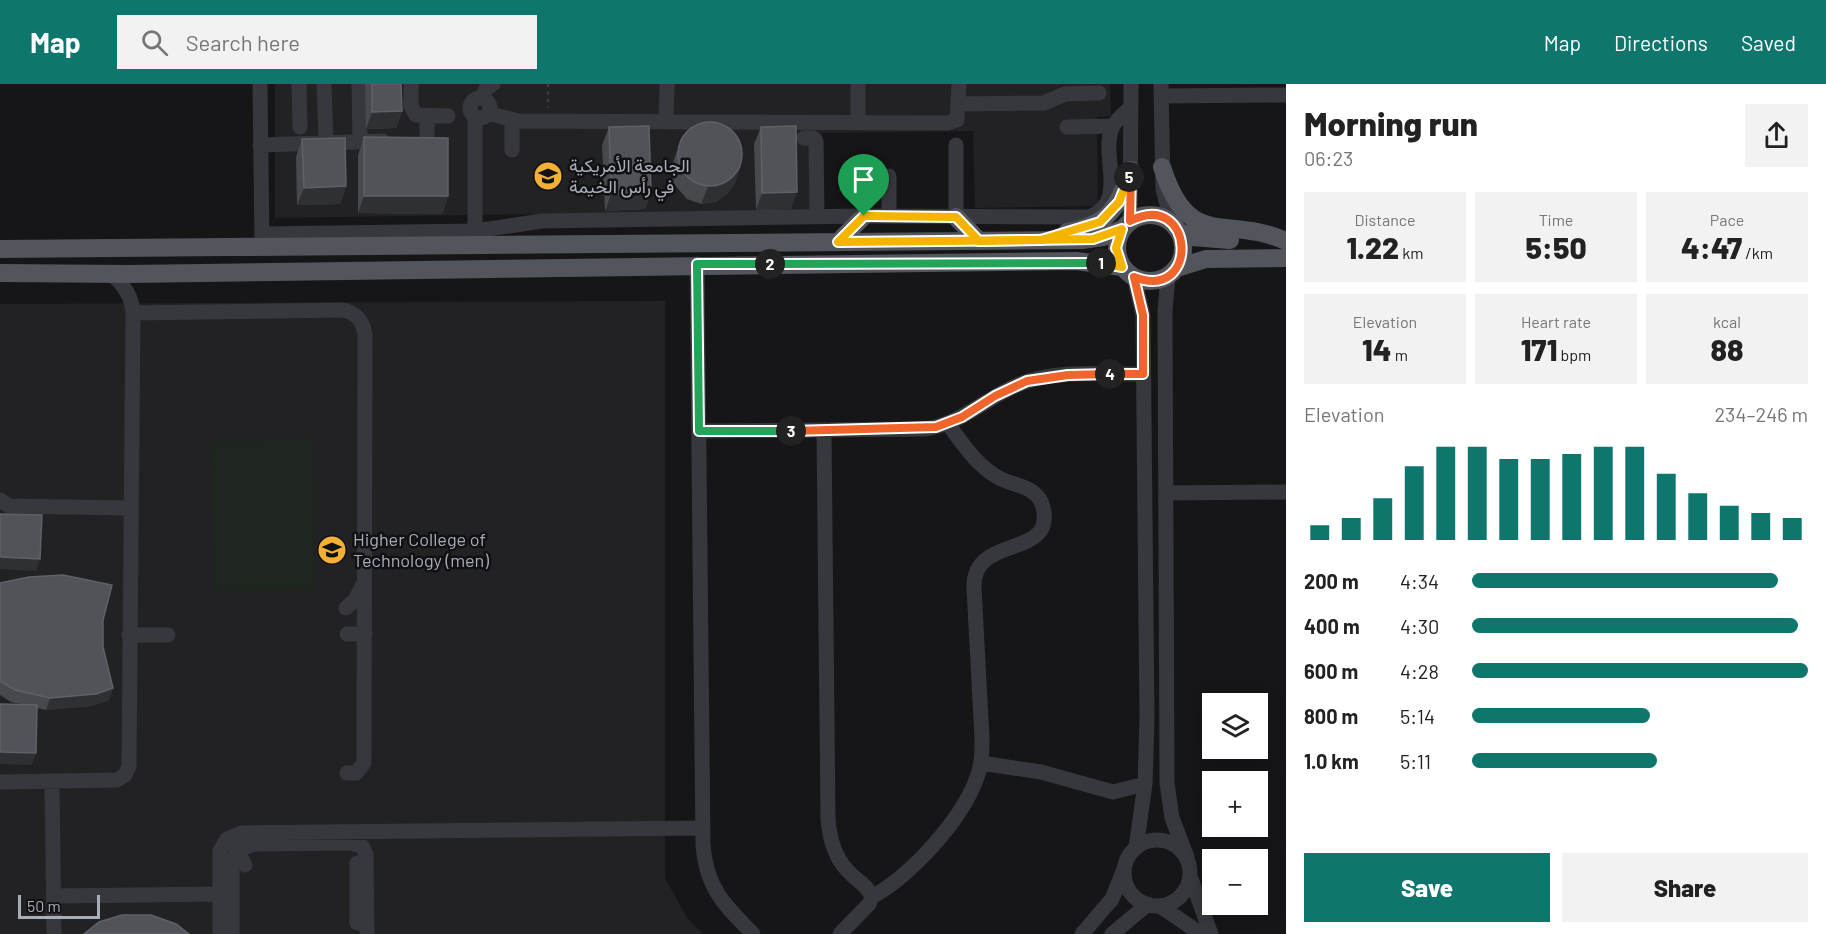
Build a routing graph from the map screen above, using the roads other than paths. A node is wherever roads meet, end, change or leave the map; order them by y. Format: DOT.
graph roads {
  1 [pos="260,84"];
  2 [pos="299,84"];
  3 [pos="324,84"];
  4 [pos="359,84"];
  5 [pos="411,84"];
  6 [pos="493,84"];
  7 [pos="667,84"];
  8 [pos="858,84"];
  9 [pos="959,84"];
  10 [pos="1131,84"];
  11 [pos="1161,90"];
  12 [pos="1099,94"];
  13 [pos="1286,95"];
  14 [pos="959,104"];
  15 [pos="1131,107"];
  16 [pos="427,116"];
  17 [pos="448,116"];
  18 [pos="482,116"];
  19 [pos="512,120"];
  20 [pos="666,122"];
  21 [pos="858,122"];
  22 [pos="1113,126"];
  23 [pos="1067,127"];
  24 [pos="299,135"];
  25 [pos="804,138"];
  26 [pos="393,140"];
  27 [pos="448,140"];
  28 [pos="260,141"];
  29 [pos="326,141"];
  30 [pos="360,141"];
  31 [pos="956,145"];
  32 [pos="512,150"];
  33 [pos="1162,167"];
  34 [pos="1131,170"];
  35 [pos="889,176"];
  36 [pos="864,216"];
  37 [pos="889,216"];
  38 [pos="817,217"];
  39 [pos="956,217"];
  40 [pos="1126,225"];
  41 [pos="1175,227"];
  42 [pos="475,231"];
  43 [pos="262,240"];
  44 [pos="1041,240"];
  45 [pos="979,241"];
  46 [pos="1286,241"];
  47 [pos="838,242"];
  48 [pos="0,249"];
  49 [pos="1286,258"];
  50 [pos="697,264"];
  51 [pos="1128,272"];
  52 [pos="1172,272"];
  53 [pos="0,273"];
  54 [pos="112,274"];
  55 [pos="149,274"];
  56 [pos="132,307"];
  57 [pos="1143,374"];
  58 [pos="948,424"];
  59 [pos="699,431"];
  60 [pos="824,431"];
  61 [pos="1286,492"];
  62 [pos="1167,493"];
  63 [pos="0,500"];
  64 [pos="129,508"];
  65 [pos="365,580"];
  66 [pos="346,608"];
  67 [pos="168,634"];
  68 [pos="347,634"];
  69 [pos="365,634"];
  70 [pos="129,635"];
  71 [pos="981,763"];
  72 [pos="347,773"];
  73 [pos="0,782"];
  74 [pos="52,782"];
  75 [pos="1145,784"];
  76 [pos="702,828"];
  77 [pos="362,846"];
  78 [pos="1136,848"];
  79 [pos="237,850"];
  80 [pos="1187,857"];
  81 [pos="245,865"];
  82 [pos="1124,869"];
  83 [pos="1190,876"];
  84 [pos="219,894"];
  85 [pos="54,896"];
  86 [pos="872,897"];
  87 [pos="1154,905"];
  88 [pos="54,934"];
  89 [pos="220,934"];
  90 [pos="232,934"];
  91 [pos="357,934"];
  92 [pos="367,934"];
  93 [pos="753,934"];
  94 [pos="840,934"];
  95 [pos="1082,934"];
  96 [pos="1112,934"];
  97 [pos="1201,934"];
  98 [pos="1211,934"];
  1 -- 28 [label="street"];
  2 -- 24 [label="street"];
  3 -- 29 [label="street"];
  4 -- 30 [label="street"];
  5 -- 16 [label="street"];
  6 -- 18 [label="street"];
  7 -- 20 [label="street"];
  8 -- 21 [label="street"];
  9 -- 14 [label="street"];
  10 -- 15 [label="street"];
  11 -- 13 [label="street"];
  11 -- 33 [label="street"];
  12 -- 14 [label="street"];
  14 -- 21 [label="street"];
  15 -- 22 [label="street"];
  15 -- 34 [label="street"];
  16 -- 17 [label="street"];
  16 -- 27 [label="street"];
  18 -- 19 [label="street"];
  18 -- 42 [label="street"];
  19 -- 20 [label="street"];
  19 -- 32 [label="street"];
  20 -- 21 [label="street"];
  22 -- 23 [label="street"];
  22 -- 39 [label="street"];
  24 -- 28 [label="street"];
  24 -- 29 [label="street"];
  25 -- 38 [label="street"];
  26 -- 30 [label="street"];
  28 -- 43 [label="street"];
  29 -- 30 [label="street"];
  31 -- 39 [label="street"];
  33 -- 41 [label="street"];
  33 -- 46 [label="main road"];
  34 -- 40 [label="street"];
  34 -- 44 [label="main road"];
  35 -- 37 [label="street"];
  36 -- 37 [label="street"];
  36 -- 38 [label="street"];
  36 -- 47 [label="main road"];
  37 -- 39 [label="street"];
  38 -- 42 [label="street"];
  39 -- 45 [label="main road"];
  40 -- 41 [label="main road"];
  40 -- 44 [label="main road"];
  40 -- 51 [label="main road"];
  41 -- 46 [label="main road"];
  41 -- 52 [label="main road"];
  42 -- 43 [label="street"];
  43 -- 47 [label="main road"];
  43 -- 48 [label="main road"];
  44 -- 45 [label="main road"];
  45 -- 47 [label="main road"];
  49 -- 52 [label="main road"];
  50 -- 51 [label="main road"];
  50 -- 55 [label="main road"];
  50 -- 59 [label="street"];
  51 -- 52 [label="main road"];
  51 -- 57 [label="street"];
  52 -- 62 [label="street"];
  53 -- 54 [label="main road"];
  54 -- 55 [label="main road"];
  54 -- 56 [label="street"];
  55 -- 56 [label="street"];
  56 -- 64 [label="street"];
  56 -- 65 [label="street"];
  57 -- 58 [label="street"];
  57 -- 75 [label="street"];
  58 -- 60 [label="street"];
  58 -- 71 [label="street"];
  59 -- 60 [label="street"];
  59 -- 76 [label="street"];
  60 -- 86 [label="street"];
  61 -- 62 [label="street"];
  62 -- 80 [label="street"];
  63 -- 64 [label="street"];
  64 -- 70 [label="street"];
  65 -- 66 [label="street"];
  65 -- 69 [label="street"];
  67 -- 70 [label="street"];
  68 -- 69 [label="street"];
  69 -- 72 [label="street"];
  70 -- 74 [label="street"];
  71 -- 75 [label="street"];
  71 -- 86 [label="street"];
  73 -- 74 [label="street"];
  74 -- 85 [label="street"];
  75 -- 78 [label="street"];
  76 -- 84 [label="street"];
  76 -- 93 [label="street"];
  77 -- 79 [label="street"];
  77 -- 91 [label="street"];
  77 -- 92 [label="street"];
  78 -- 80 [label="street"];
  78 -- 82 [label="street"];
  79 -- 81 [label="street"];
  79 -- 90 [label="street"];
  80 -- 83 [label="street"];
  82 -- 87 [label="street"];
  82 -- 95 [label="street"];
  83 -- 87 [label="street"];
  83 -- 98 [label="street"];
  84 -- 85 [label="street"];
  84 -- 89 [label="street"];
  85 -- 88 [label="street"];
  86 -- 94 [label="street"];
  87 -- 96 [label="street"];
  87 -- 97 [label="street"];
}
